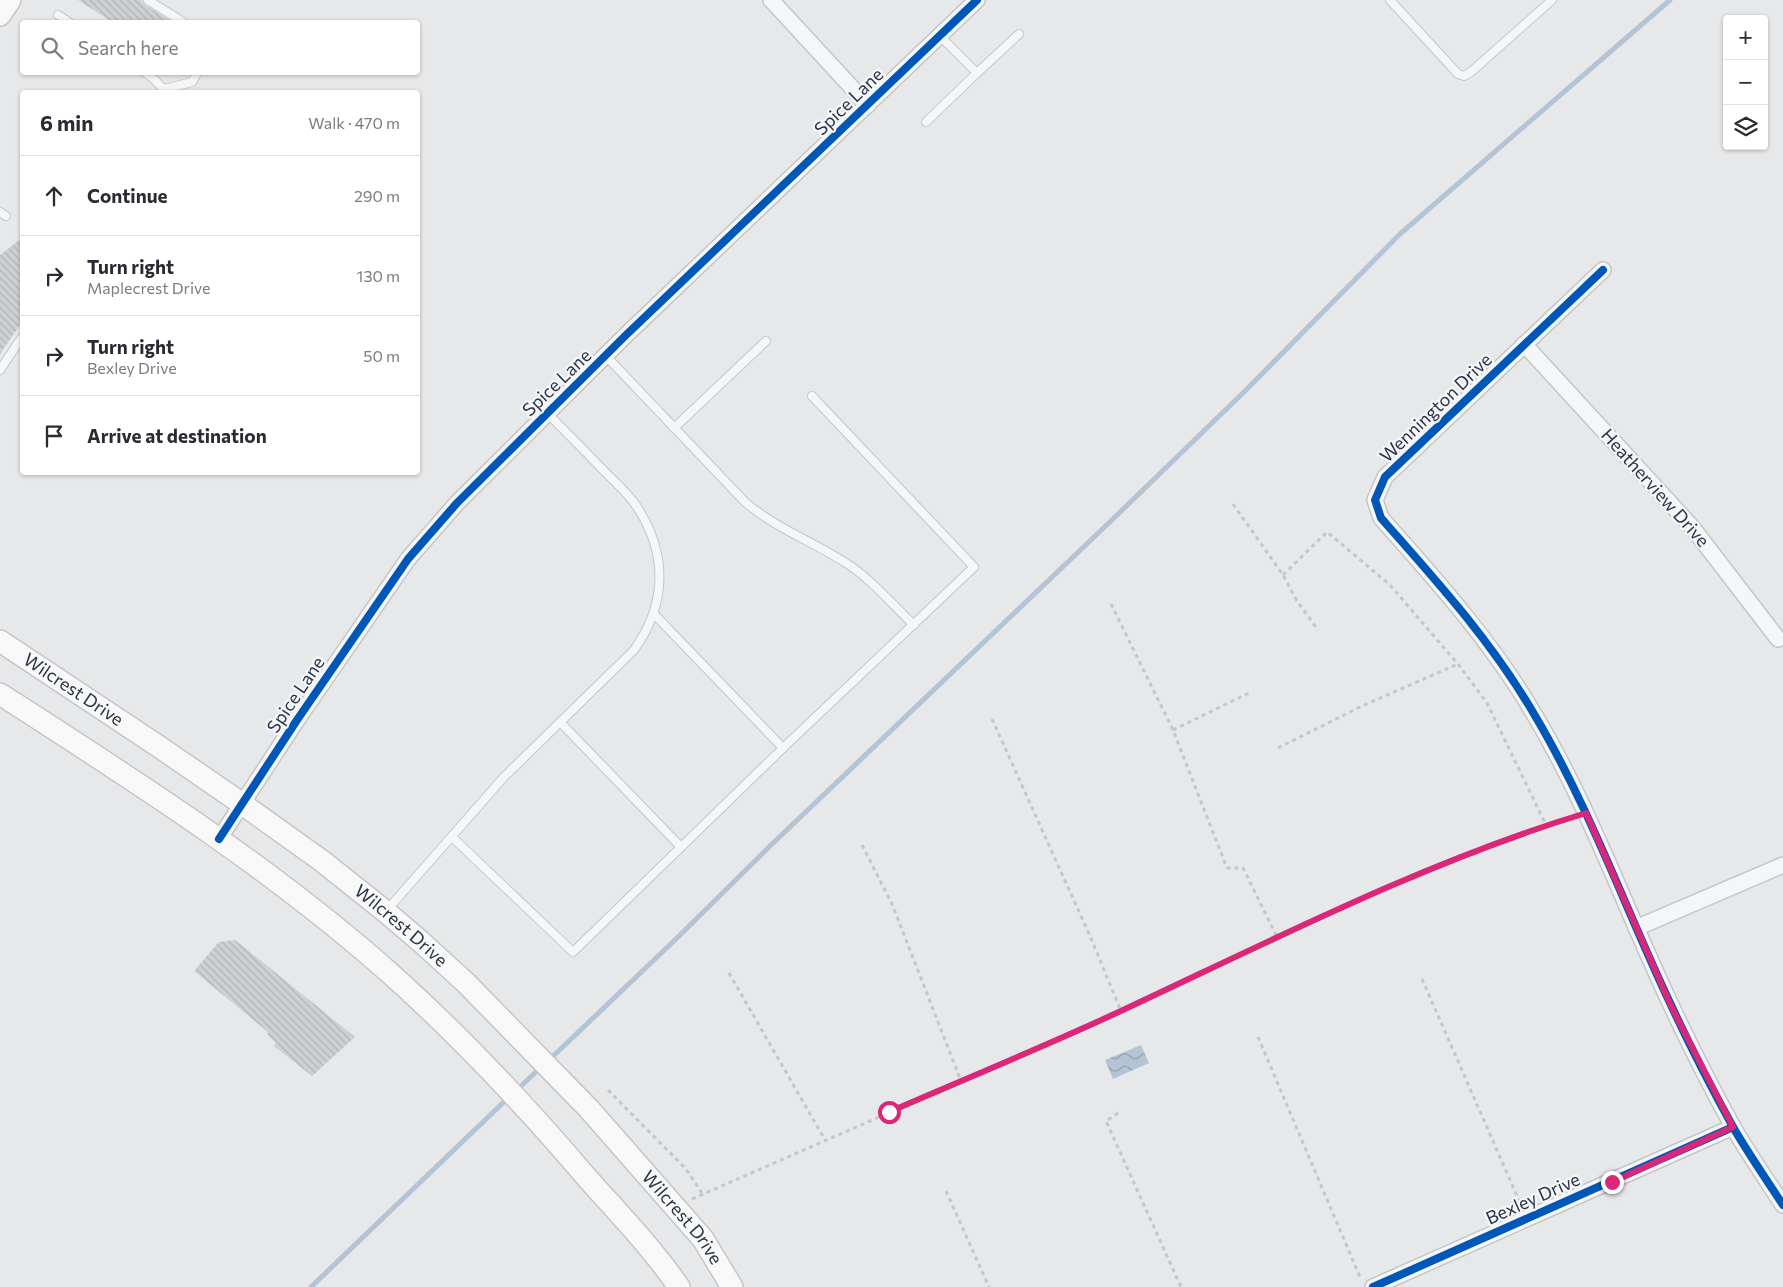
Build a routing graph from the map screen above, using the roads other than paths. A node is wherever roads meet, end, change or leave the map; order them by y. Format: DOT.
graph roads {
  1 [pos="10,0"];
  2 [pos="148,0"];
  3 [pos="771,0"];
  4 [pos="977,0"];
  5 [pos="1390,0"];
  6 [pos="1552,0"];
  7 [pos="0,15"];
  8 [pos="58,15"];
  9 [pos="66,20"];
  10 [pos="179,20"];
  11 [pos="1019,34"];
  12 [pos="940,36"];
  13 [pos="977,73"];
  14 [pos="148,75"];
  15 [pos="196,75"];
  16 [pos="164,90"];
  17 [pos="168,90"];
  18 [pos="868,105"];
  19 [pos="926,122"];
  20 [pos="1603,270"];
  21 [pos="20,340"];
  22 [pos="766,341"];
  23 [pos="1524,344"];
  24 [pos="606,356"];
  25 [pos="0,370"];
  26 [pos="812,396"];
  27 [pos="547,413"];
  28 [pos="674,428"];
  29 [pos="654,614"];
  30 [pos="914,625"];
  31 [pos="1778,639"];
  32 [pos="0,641"];
  33 [pos="0,694"];
  34 [pos="560,722"];
  35 [pos="783,748"];
  36 [pos="241,803"];
  37 [pos="452,837"];
  38 [pos="219,839"];
  39 [pos="681,847"];
  40 [pos="1783,865"];
  41 [pos="386,912"];
  42 [pos="1636,928"];
  43 [pos="1733,1127"];
  44 [pos="1783,1205"];
  45 [pos="1367,1283"];
  46 [pos="679,1287"];
  47 [pos="732,1287"];
  1 -- 7 [label="main road"];
  2 -- 10 [label="lane"];
  3 -- 18 [label="street"];
  4 -- 12 [label="street, Spice Lane"];
  5 -- 6 [label="lane"];
  8 -- 9 [label="lane"];
  11 -- 13 [label="lane"];
  12 -- 13 [label="lane"];
  12 -- 18 [label="street, Spice Lane"];
  13 -- 19 [label="lane"];
  14 -- 16 [label="lane"];
  15 -- 17 [label="lane"];
  18 -- 24 [label="street, Spice Lane"];
  20 -- 23 [label="street, Wennington Drive"];
  21 -- 25 [label="lane"];
  22 -- 28 [label="lane"];
  23 -- 31 [label="street, Heatherview Drive"];
  23 -- 42 [label="street, Wennington Drive"];
  24 -- 27 [label="street, Spice Lane"];
  24 -- 28 [label="lane"];
  26 -- 30 [label="lane"];
  27 -- 29 [label="lane"];
  27 -- 36 [label="street, Spice Lane"];
  28 -- 30 [label="lane"];
  29 -- 34 [label="lane"];
  29 -- 35 [label="lane"];
  30 -- 35 [label="lane"];
  32 -- 36 [label="main road, Wilcrest Drive"];
  33 -- 38 [label="main road"];
  34 -- 37 [label="lane"];
  34 -- 39 [label="lane"];
  35 -- 39 [label="lane"];
  36 -- 38 [label="street, Spice Lane"];
  36 -- 41 [label="main road, Wilcrest Drive"];
  37 -- 39 [label="lane"];
  37 -- 41 [label="lane"];
  38 -- 46 [label="main road"];
  40 -- 42 [label="street"];
  41 -- 47 [label="main road, Wilcrest Drive"];
  42 -- 43 [label="street, Wennington Drive"];
  43 -- 44 [label="street, Wennington Drive"];
  43 -- 45 [label="street, Bexley Drive"];
}
